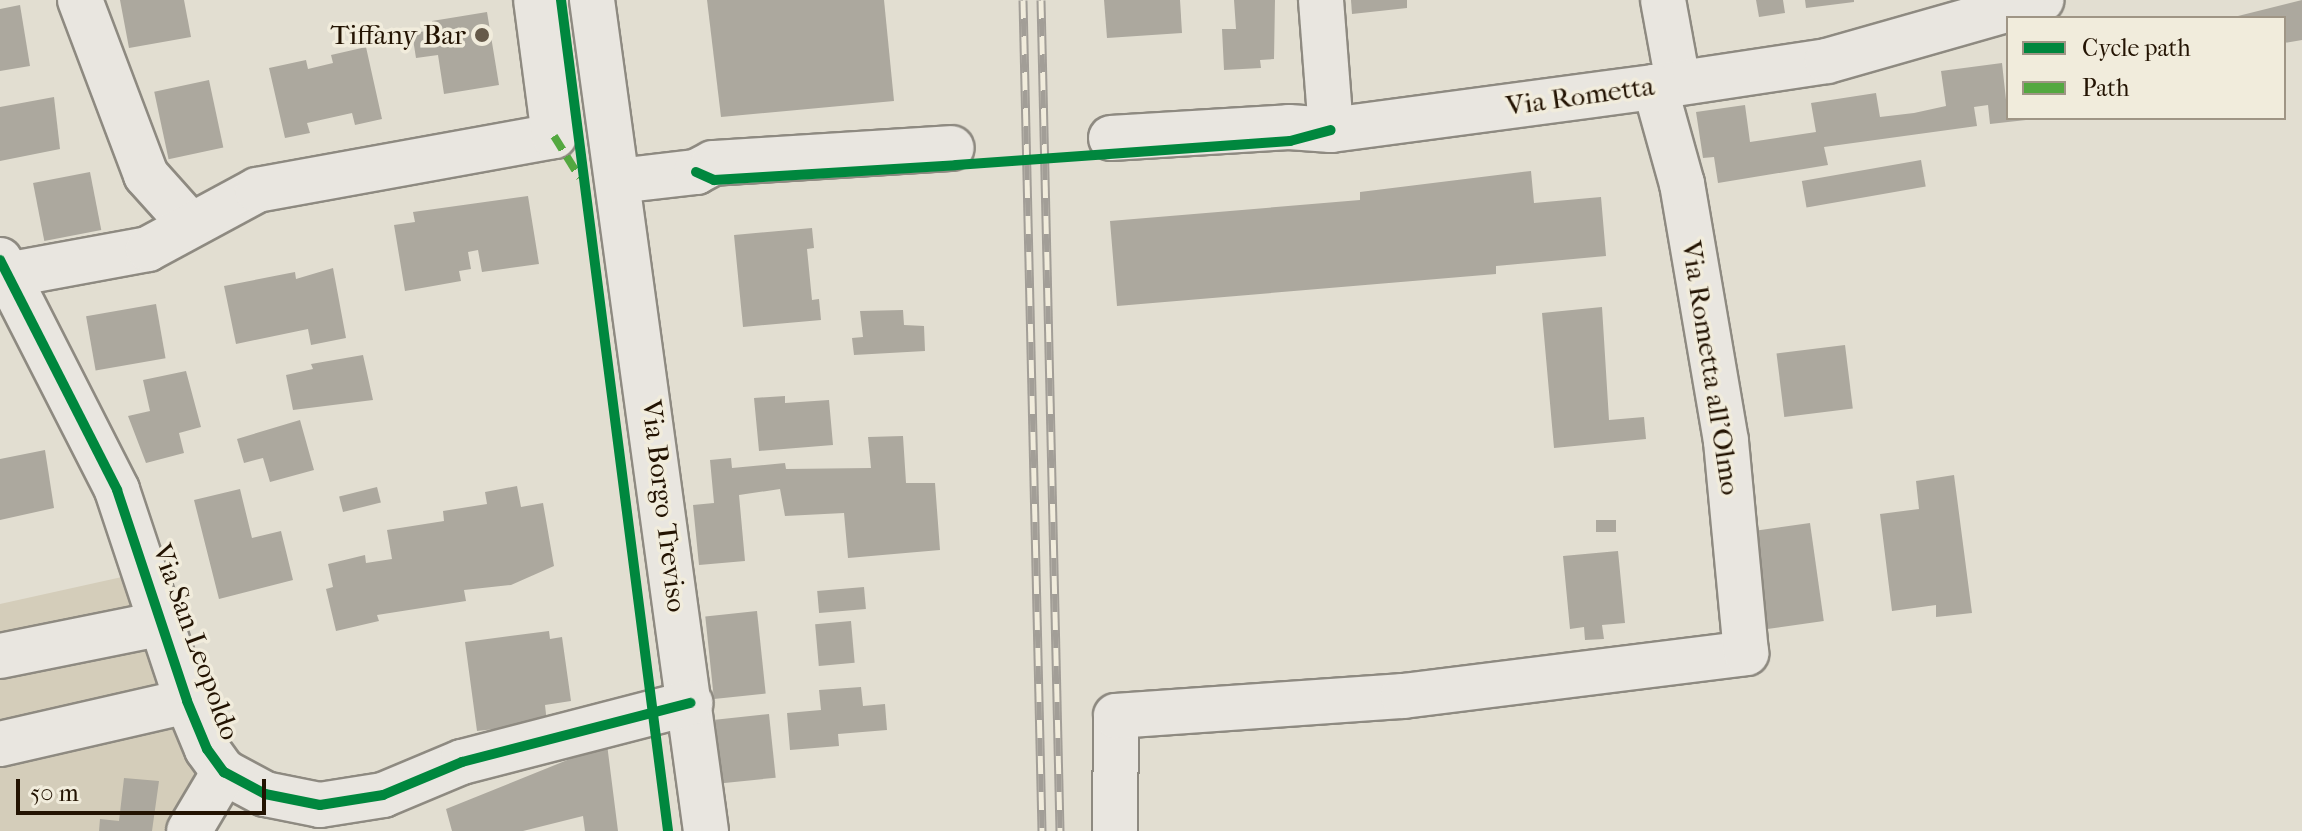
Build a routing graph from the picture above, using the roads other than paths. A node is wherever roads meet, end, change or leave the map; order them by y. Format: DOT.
graph roads {
  1 [pos="80,0"];
  2 [pos="592,0"];
  3 [pos="1321,0"];
  4 [pos="1663,0"];
  5 [pos="2041,0"];
  6 [pos="548,2"];
  7 [pos="1666,85"];
  8 [pos="1331,130"];
  9 [pos="1111,138"];
  10 [pos="952,148"];
  11 [pos="618,181"];
  12 [pos="189,223"];
  13 [pos="4,268"];
  14 [pos="159,624"];
  15 [pos="0,656"];
  16 [pos="187,701"];
  17 [pos="690,703"];
  18 [pos="0,744"];
  19 [pos="224,772"];
  20 [pos="189,831"];
  21 [pos="706,831"];
  22 [pos="1115,831"];
  1 -- 12 [label="street"];
  2 -- 11 [label="street, Via Borgo Treviso"];
  3 -- 8 [label="street"];
  4 -- 7 [label="street, Via Rometta all'Olmo"];
  5 -- 7 [label="street, Via Rometta"];
  6 -- 12 [label="street"];
  7 -- 8 [label="street, Via Rometta"];
  7 -- 22 [label="street, Via Rometta all'Olmo"];
  8 -- 9 [label="street, Via Rometta"];
  10 -- 11 [label="street"];
  11 -- 17 [label="street, Via Borgo Treviso"];
  12 -- 13 [label="street"];
  13 -- 14 [label="street, Via San Leopoldo"];
  14 -- 15 [label="street"];
  14 -- 16 [label="street, Via San Leopoldo"];
  16 -- 18 [label="street"];
  16 -- 19 [label="street, Via San Leopoldo"];
  17 -- 19 [label="street, Via San Leopoldo"];
  17 -- 21 [label="street, Via Borgo Treviso"];
  19 -- 20 [label="street"];
}
